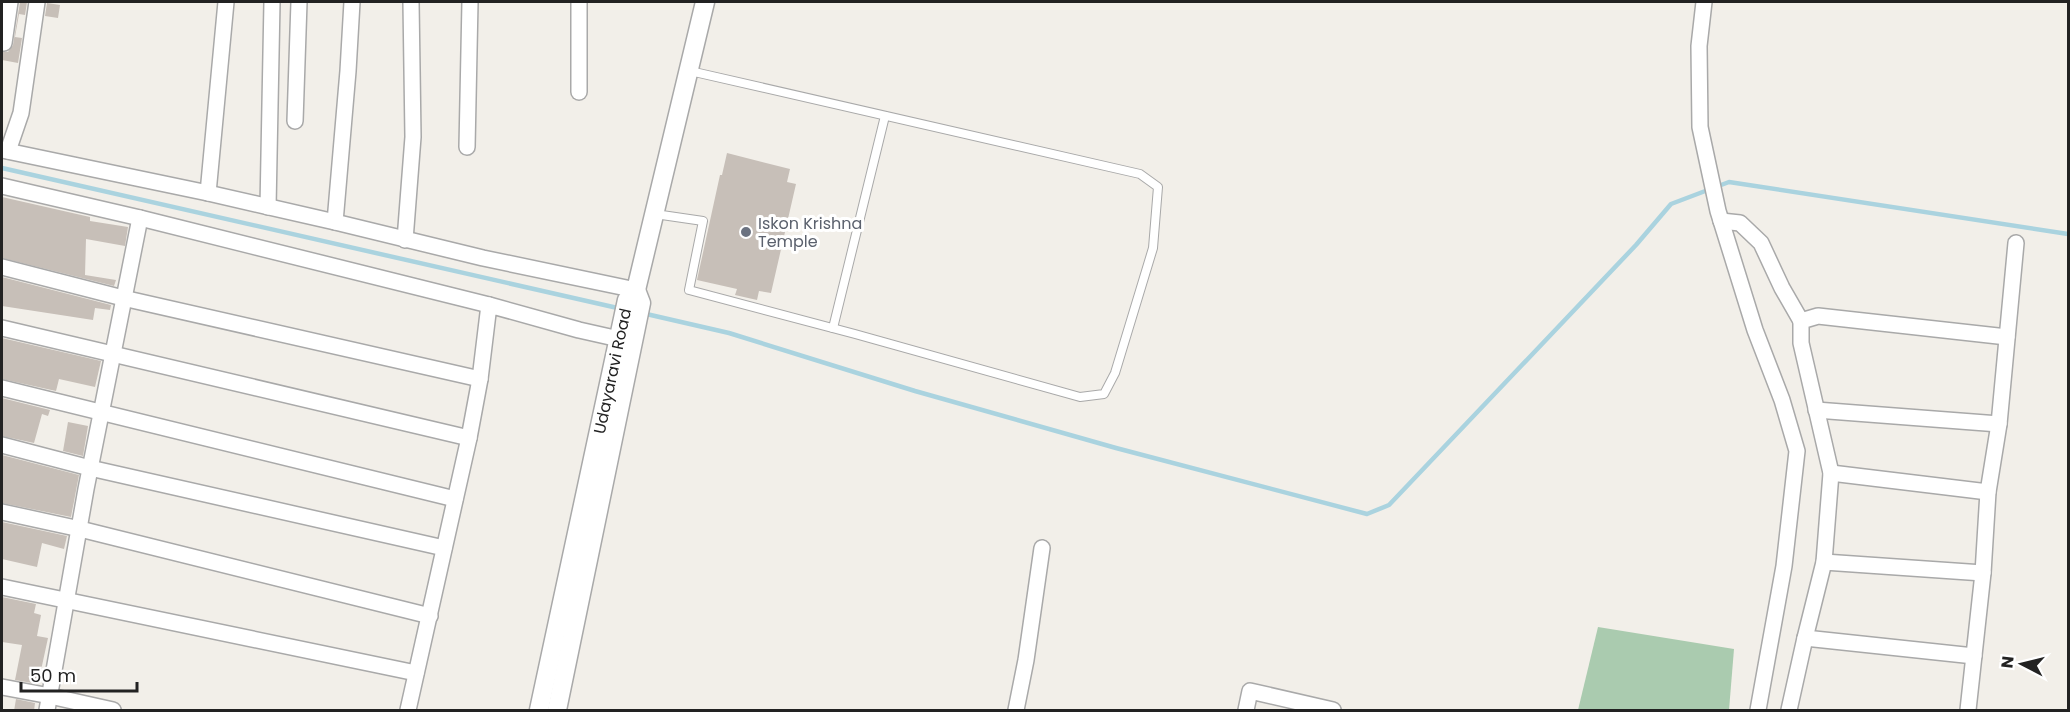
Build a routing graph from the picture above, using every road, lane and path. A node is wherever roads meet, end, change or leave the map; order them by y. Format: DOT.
graph roads {
  1 [pos="10,2"];
  2 [pos="37,2"];
  3 [pos="226,2"];
  4 [pos="272,2"];
  5 [pos="299,2"];
  6 [pos="352,2"];
  7 [pos="411,2"];
  8 [pos="470,2"];
  9 [pos="579,2"];
  10 [pos="705,2"];
  11 [pos="1704,2"];
  12 [pos="4,43"];
  13 [pos="688,71"];
  14 [pos="579,92"];
  15 [pos="885,116"];
  16 [pos="295,121"];
  17 [pos="467,147"];
  18 [pos="5,150"];
  19 [pos="2,186"];
  20 [pos="208,193"];
  21 [pos="268,207"];
  22 [pos="654,214"];
  23 [pos="1719,216"];
  24 [pos="140,218"];
  25 [pos="335,222"];
  26 [pos="405,240"];
  27 [pos="2016,243"];
  28 [pos="2,267"];
  29 [pos="123,298"];
  30 [pos="635,298"];
  31 [pos="489,305"];
  32 [pos="1801,321"];
  33 [pos="2,328"];
  34 [pos="833,328"];
  35 [pos="624,337"];
  36 [pos="2007,337"];
  37 [pos="113,354"];
  38 [pos="480,379"];
  39 [pos="2,388"];
  40 [pos="1816,410"];
  41 [pos="102,414"];
  42 [pos="1999,424"];
  43 [pos="469,438"];
  44 [pos="2,445"];
  45 [pos="90,468"];
  46 [pos="1831,473"];
  47 [pos="1988,492"];
  48 [pos="455,499"];
  49 [pos="2,512"];
  50 [pos="80,529"];
  51 [pos="1042,548"];
  52 [pos="444,549"];
  53 [pos="1824,562"];
  54 [pos="1983,573"];
  55 [pos="2,587"];
  56 [pos="65,601"];
  57 [pos="430,616"];
  58 [pos="1804,638"];
  59 [pos="1974,656"];
  60 [pos="416,673"];
  61 [pos="2,687"];
  62 [pos="48,703"];
  63 [pos="113,711"];
  64 [pos="408,711"];
  65 [pos="539,711"];
  66 [pos="556,711"];
  67 [pos="1016,711"];
  68 [pos="1246,711"];
  69 [pos="1333,711"];
  70 [pos="1758,711"];
  71 [pos="1789,711"];
  72 [pos="1968,711"];
  1 -- 12 [label="street"];
  2 -- 18 [label="street"];
  3 -- 20 [label="street"];
  4 -- 21 [label="street"];
  5 -- 16 [label="street"];
  6 -- 25 [label="street"];
  7 -- 26 [label="street"];
  8 -- 17 [label="street"];
  9 -- 14 [label="street"];
  10 -- 13 [label="street, Udayaravi Road"];
  11 -- 23 [label="street"];
  13 -- 15 [label="lane"];
  13 -- 22 [label="street, Udayaravi Road"];
  15 -- 34 [label="lane"];
  15 -- 34 [label="lane"];
  18 -- 20 [label="street"];
  19 -- 24 [label="street"];
  20 -- 21 [label="street"];
  21 -- 25 [label="street"];
  22 -- 30 [label="street, Udayaravi Road"];
  22 -- 34 [label="lane"];
  23 -- 32 [label="street"];
  23 -- 70 [label="street"];
  24 -- 29 [label="street"];
  24 -- 31 [label="street"];
  25 -- 26 [label="street"];
  26 -- 30 [label="street"];
  27 -- 36 [label="street"];
  28 -- 29 [label="street"];
  29 -- 37 [label="street"];
  29 -- 38 [label="street"];
  30 -- 35 [label="street, Udayaravi Road"];
  31 -- 35 [label="street"];
  31 -- 38 [label="street"];
  32 -- 36 [label="street"];
  32 -- 40 [label="street"];
  33 -- 37 [label="street"];
  35 -- 65 [label="street, Udayaravi Road"];
  35 -- 66 [label="street"];
  36 -- 42 [label="street"];
  37 -- 41 [label="street"];
  37 -- 43 [label="street"];
  38 -- 43 [label="street"];
  39 -- 41 [label="street"];
  40 -- 42 [label="street"];
  40 -- 46 [label="street"];
  41 -- 45 [label="street"];
  41 -- 48 [label="street"];
  42 -- 47 [label="street"];
  43 -- 48 [label="street"];
  44 -- 45 [label="street"];
  45 -- 50 [label="street"];
  45 -- 52 [label="street"];
  46 -- 47 [label="street"];
  46 -- 53 [label="street"];
  47 -- 54 [label="street"];
  48 -- 52 [label="street"];
  49 -- 50 [label="street"];
  50 -- 56 [label="street"];
  50 -- 57 [label="street"];
  51 -- 67 [label="street"];
  52 -- 57 [label="street"];
  53 -- 54 [label="street"];
  53 -- 58 [label="street"];
  54 -- 59 [label="street"];
  55 -- 56 [label="street"];
  56 -- 60 [label="street"];
  56 -- 62 [label="street"];
  57 -- 60 [label="street"];
  58 -- 59 [label="street"];
  58 -- 71 [label="street"];
  59 -- 72 [label="street"];
  60 -- 64 [label="street"];
  61 -- 62 [label="street"];
  62 -- 63 [label="street"];
  68 -- 69 [label="street"];
}
